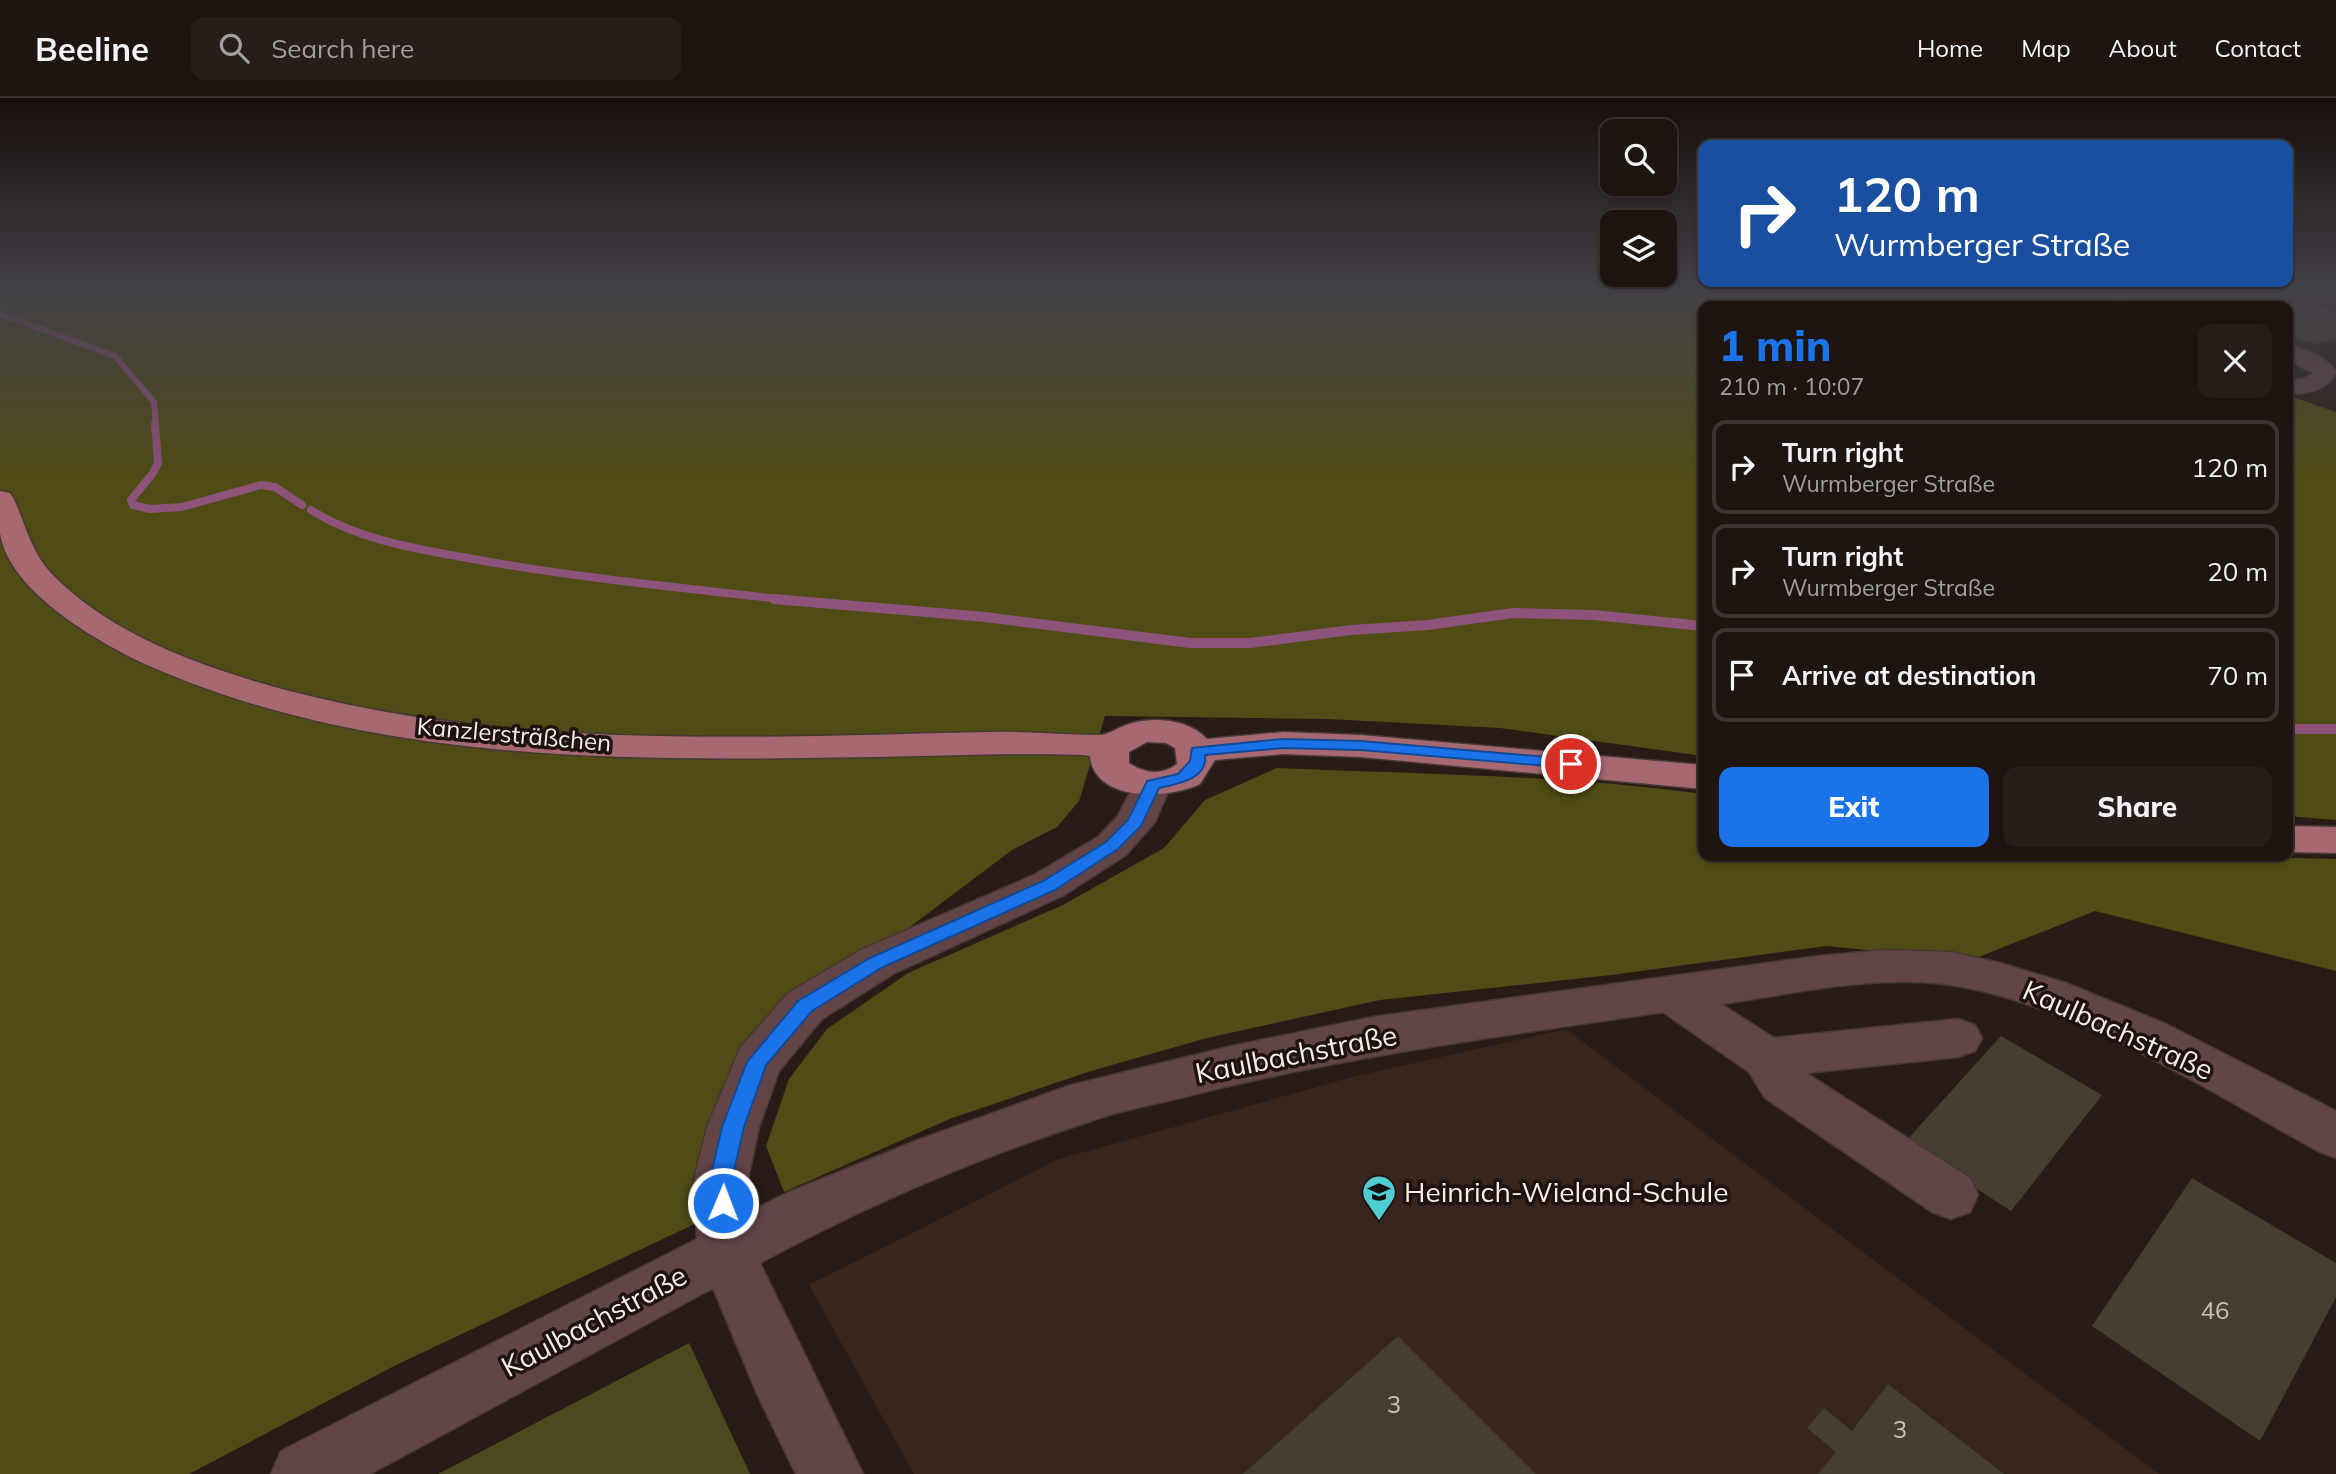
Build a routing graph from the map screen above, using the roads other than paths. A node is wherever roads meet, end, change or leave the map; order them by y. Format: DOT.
graph roads {
  1 [pos="2293,354"];
  2 [pos="2293,388"];
  3 [pos="2293,391"];
  4 [pos="2326,404"];
  5 [pos="0,499"];
  6 [pos="1112,747"];
  7 [pos="1197,751"];
  8 [pos="1698,777"];
  9 [pos="1152,785"];
  10 [pos="2293,839"];
  11 [pos="2336,840"];
  12 [pos="1671,994"];
  13 [pos="1958,1038"];
  14 [pos="1766,1058"];
  15 [pos="2336,1136"];
  16 [pos="1951,1195"];
  17 [pos="726,1251"];
  18 [pos="304,1474"];
  19 [pos="830,1474"];
  1 -- 2 [label="street"];
  3 -- 4 [label="street"];
  5 -- 6 [label="main road, Kanzlersträßchen"];
  6 -- 7 [label="main road"];
  6 -- 9 [label="main road"];
  7 -- 8 [label="main road"];
  7 -- 9 [label="main road"];
  9 -- 17 [label="street"];
  10 -- 11 [label="main road"];
  12 -- 14 [label="street"];
  12 -- 15 [label="street, Kaulbachstraße"];
  12 -- 17 [label="street, Kaulbachstraße"];
  13 -- 14 [label="street"];
  14 -- 16 [label="street"];
  17 -- 18 [label="street, Kaulbachstraße"];
  17 -- 19 [label="street"];
}
